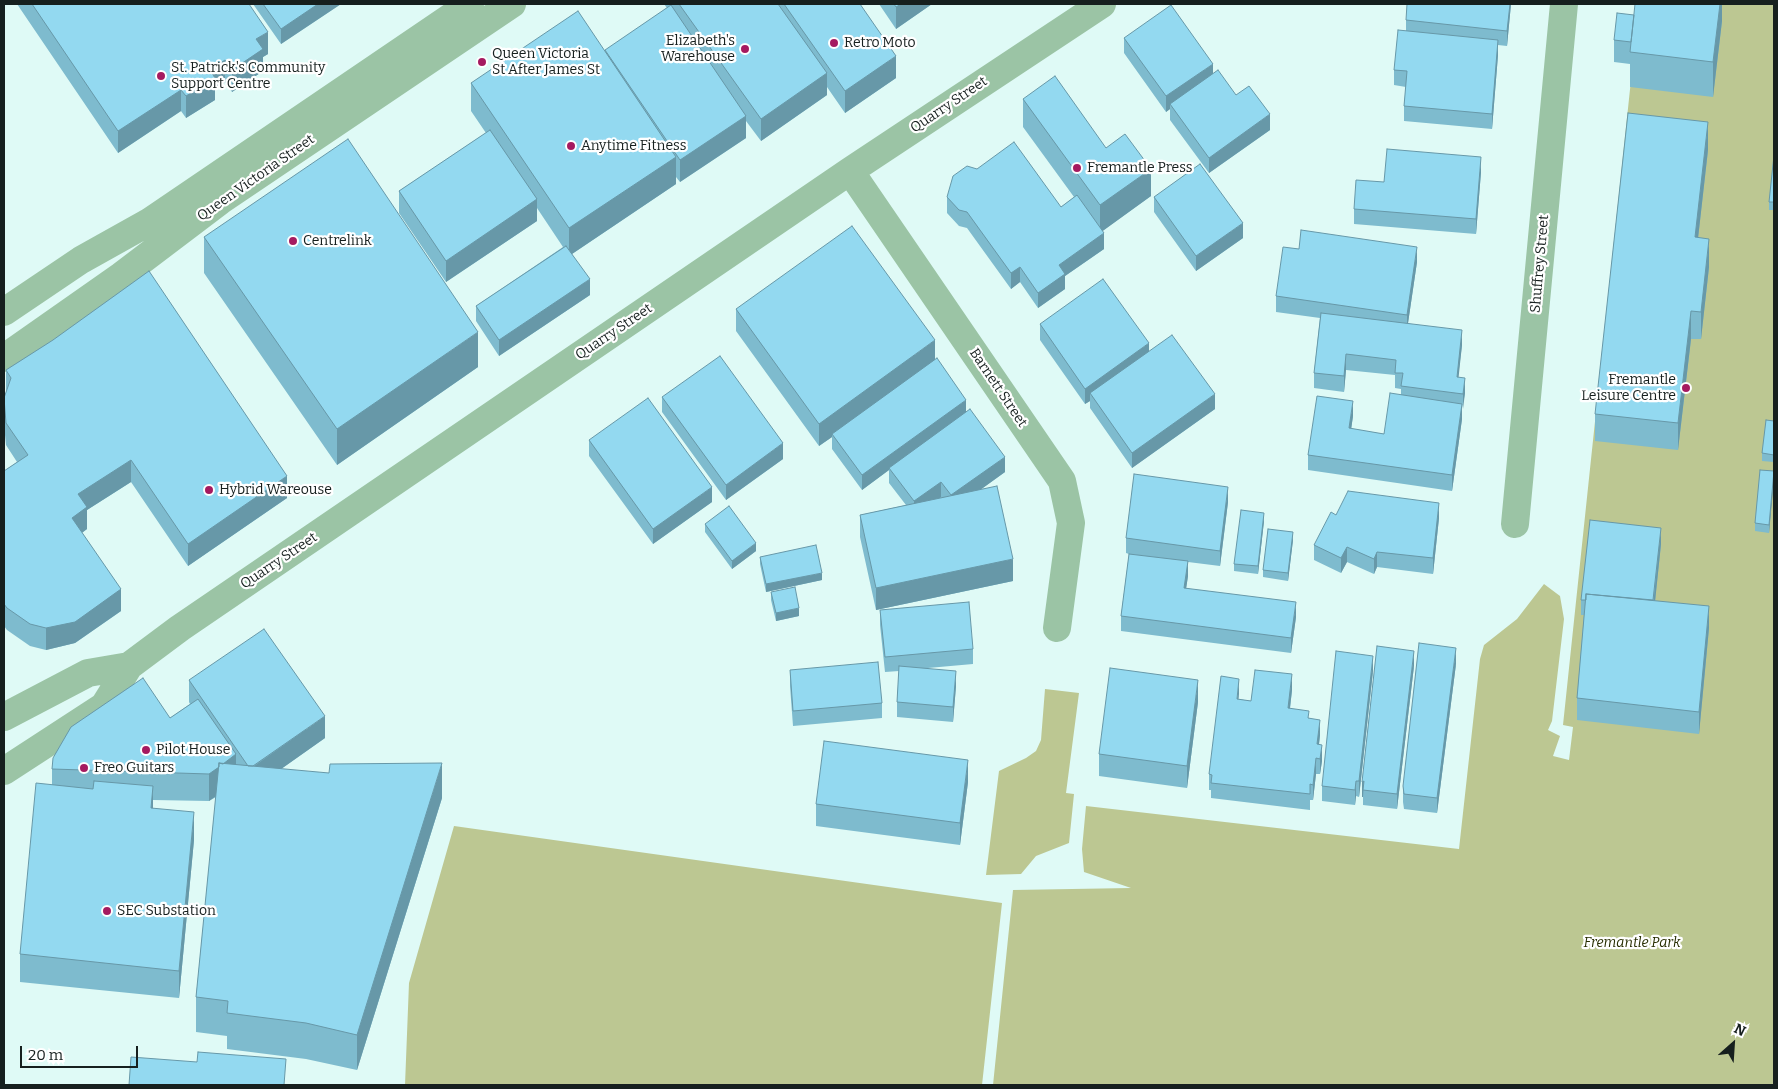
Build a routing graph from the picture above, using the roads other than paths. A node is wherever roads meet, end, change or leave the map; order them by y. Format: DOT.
graph roads {
  1 [pos="470,4"];
  2 [pos="512,4"];
  3 [pos="1102,4"];
  4 [pos="1564,4"];
  5 [pos="850,171"];
  6 [pos="4,312"];
  7 [pos="4,358"];
  8 [pos="1515,524"];
  9 [pos="1057,628"];
  10 [pos="129,666"];
  11 [pos="4,717"];
  12 [pos="4,771"];
  1 -- 6 [label="street, Queen Victoria Street"];
  2 -- 7 [label="street, Queen Victoria Street"];
  3 -- 5 [label="street, Quarry Street"];
  4 -- 8 [label="street, Shuffrey Street"];
  5 -- 9 [label="street, Barnett Street"];
  5 -- 10 [label="street, Quarry Street"];
  10 -- 11 [label="street, Quarry Street"];
  10 -- 12 [label="street, Quarry Street"];
}
